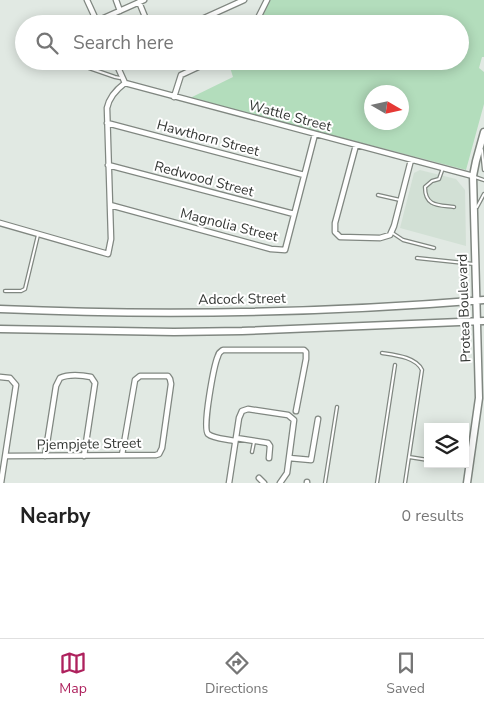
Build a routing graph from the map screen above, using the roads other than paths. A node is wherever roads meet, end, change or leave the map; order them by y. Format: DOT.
graph roads {
  1 [pos="87,0"];
  2 [pos="116,0"];
  3 [pos="244,0"];
  4 [pos="266,0"];
  5 [pos="141,1"];
  6 [pos="120,11"];
  7 [pos="94,15"];
  8 [pos="112,15"];
  9 [pos="145,15"];
  10 [pos="211,15"];
  11 [pos="259,15"];
  12 [pos="95,70"];
  13 [pos="119,70"];
  14 [pos="191,70"];
  15 [pos="124,80"];
  16 [pos="174,96"];
  17 [pos="107,123"];
  18 [pos="484,132"];
  19 [pos="314,134"];
  20 [pos="481,142"];
  21 [pos="356,145"];
  22 [pos="411,160"];
  23 [pos="108,165"];
  24 [pos="443,168"];
  25 [pos="484,170"];
  26 [pos="304,175"];
  27 [pos="473,176"];
  28 [pos="484,180"];
  29 [pos="484,194"];
  30 [pos="378,195"];
  31 [pos="400,200"];
  32 [pos="110,205"];
  33 [pos="454,207"];
  34 [pos="294,214"];
  35 [pos="474,216"];
  36 [pos="0,223"];
  37 [pos="392,232"];
  38 [pos="38,234"];
  39 [pos="434,248"];
  40 [pos="417,258"];
  41 [pos="475,264"];
  42 [pos="5,291"];
  43 [pos="480,301"];
  44 [pos="0,310"];
  45 [pos="481,322"];
  46 [pos="0,329"];
  47 [pos="382,353"];
  48 [pos="395,365"];
  49 [pos="0,377"];
  50 [pos="336,407"];
  51 [pos="296,411"];
  52 [pos="318,418"];
  53 [pos="235,439"];
  54 [pos="254,440"];
  55 [pos="252,452"];
  56 [pos="122,455"];
  57 [pos="6,456"];
  58 [pos="45,456"];
  59 [pos="84,456"];
  60 [pos="409,457"];
  61 [pos="269,458"];
  62 [pos="289,458"];
  63 [pos="424,459"];
  64 [pos="469,465"];
  65 [pos="469,468"];
  66 [pos="259,478"];
  67 [pos="1,483"];
  68 [pos="229,483"];
  69 [pos="264,483"];
  70 [pos="280,483"];
  71 [pos="325,483"];
  72 [pos="377,483"];
  73 [pos="405,483"];
  74 [pos="467,483"];
  1 -- 7 [label="street"];
  2 -- 6 [label="street"];
  3 -- 10 [label="street"];
  4 -- 11 [label="street"];
  5 -- 6 [label="street"];
  5 -- 9 [label="street"];
  6 -- 8 [label="street"];
  12 -- 15 [label="lane"];
  13 -- 15 [label="street"];
  14 -- 16 [label="street"];
  15 -- 16 [label="street, Wattle Street"];
  15 -- 17 [label="street"];
  16 -- 19 [label="street, Wattle Street"];
  17 -- 23 [label="street"];
  17 -- 26 [label="street, Hawthorn Street"];
  18 -- 20 [label="main road, Protea Boulevard"];
  19 -- 21 [label="street, Wattle Street"];
  19 -- 26 [label="street, Magnolia Street"];
  20 -- 25 [label="lane"];
  20 -- 27 [label="main road, Protea Boulevard"];
  21 -- 22 [label="street, Wattle Street"];
  21 -- 37 [label="street"];
  22 -- 24 [label="street, Wattle Street"];
  22 -- 31 [label="street"];
  23 -- 32 [label="street"];
  23 -- 34 [label="street, Redwood Street"];
  24 -- 27 [label="street, Wattle Street"];
  24 -- 33 [label="lane"];
  26 -- 34 [label="street, Magnolia Street"];
  27 -- 28 [label="lane"];
  27 -- 35 [label="main road, Protea Boulevard"];
  29 -- 35 [label="lane"];
  30 -- 31 [label="lane"];
  31 -- 37 [label="street"];
  32 -- 34 [label="street, Magnolia Street"];
  32 -- 38 [label="street"];
  35 -- 41 [label="main road, Protea Boulevard"];
  36 -- 38 [label="street"];
  37 -- 39 [label="lane"];
  38 -- 42 [label="lane"];
  40 -- 41 [label="lane"];
  41 -- 43 [label="main road, Protea Boulevard"];
  43 -- 44 [label="main road, Adcock Street"];
  43 -- 45 [label="main road, Protea Boulevard"];
  45 -- 46 [label="main road"];
  45 -- 64 [label="main road, Protea Boulevard"];
  47 -- 60 [label="lane"];
  48 -- 72 [label="lane"];
  49 -- 57 [label="street"];
  50 -- 71 [label="lane"];
  51 -- 53 [label="street"];
  52 -- 62 [label="street"];
  53 -- 54 [label="street"];
  53 -- 62 [label="street"];
  53 -- 68 [label="street"];
  54 -- 55 [label="lane"];
  54 -- 61 [label="street"];
  56 -- 56 [label="street, Pjempjete Street"];
  56 -- 59 [label="street, Pjempjete Street"];
  57 -- 58 [label="street, Pjempjete Street"];
  57 -- 67 [label="street"];
  58 -- 59 [label="street, Pjempjete Street"];
  58 -- 59 [label="street"];
  60 -- 63 [label="lane"];
  60 -- 73 [label="lane"];
  62 -- 70 [label="street"];
  65 -- 74 [label="main road, Protea Boulevard"];
  66 -- 69 [label="street"];
}
